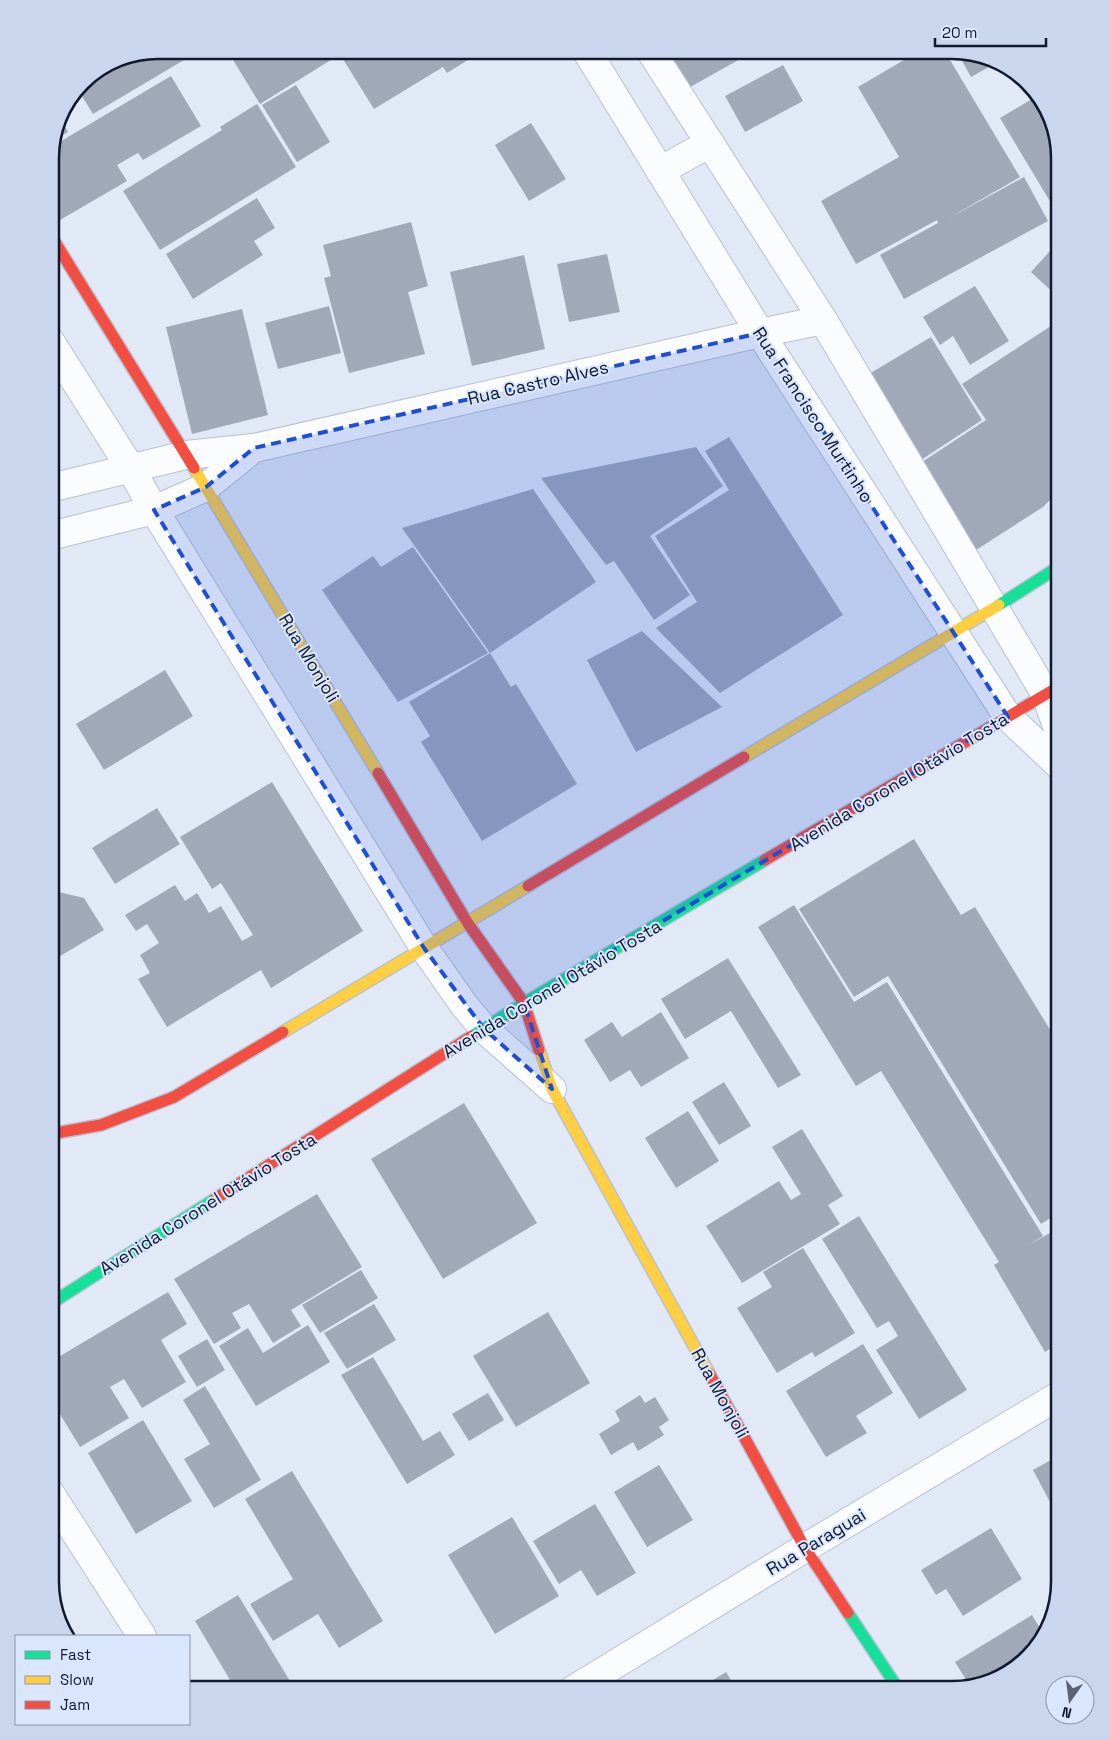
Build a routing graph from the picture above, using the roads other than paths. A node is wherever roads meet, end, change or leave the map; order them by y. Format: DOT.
graph roads {
  1 [pos="592,59"];
  2 [pos="656,59"];
  3 [pos="710,143"];
  4 [pos="660,171"];
  5 [pos="59,249"];
  6 [pos="823,320"];
  7 [pos="760,333"];
  8 [pos="59,355"];
  9 [pos="254,448"];
  10 [pos="186,455"];
  11 [pos="131,469"];
  12 [pos="59,486"];
  13 [pos="206,488"];
  14 [pos="154,510"];
  15 [pos="59,534"];
  16 [pos="1051,572"];
  17 [pos="994,608"];
  18 [pos="953,632"];
  19 [pos="1051,688"];
  20 [pos="1051,692"];
  21 [pos="1008,717"];
  22 [pos="1051,758"];
  23 [pos="468,922"];
  24 [pos="424,948"];
  25 [pos="524,1003"];
  26 [pos="484,1029"];
  27 [pos="552,1089"];
  28 [pos="59,1132"];
  29 [pos="59,1298"];
  30 [pos="1051,1400"];
  31 [pos="59,1507"];
  32 [pos="805,1548"];
  33 [pos="141,1635"];
  34 [pos="588,1681"];
  35 [pos="892,1681"];
  1 -- 4 [label="street, Rua Francisco Murtinho"];
  2 -- 3 [label="street"];
  3 -- 4 [label="street"];
  3 -- 6 [label="street"];
  4 -- 7 [label="street, Rua Francisco Murtinho"];
  5 -- 10 [label="main road, Rua Monjoli"];
  6 -- 7 [label="street, Rua Castro Alves"];
  6 -- 17 [label="street"];
  7 -- 9 [label="street, Rua Castro Alves"];
  7 -- 18 [label="street, Rua Francisco Murtinho"];
  8 -- 11 [label="street, Rua Monjoli"];
  9 -- 10 [label="street, Rua Castro Alves"];
  9 -- 13 [label="street, Rua Castro Alves"];
  10 -- 11 [label="street, Rua Castro Alves"];
  10 -- 13 [label="main road, Rua Monjoli"];
  11 -- 12 [label="street, Rua Castro Alves"];
  11 -- 14 [label="street, Rua Monjoli"];
  13 -- 14 [label="street, Rua Castro Alves"];
  13 -- 23 [label="main road, Rua Monjoli"];
  14 -- 15 [label="street, Rua Castro Alves"];
  14 -- 24 [label="street, Rua Monjoli"];
  16 -- 17 [label="main road"];
  17 -- 18 [label="main road"];
  17 -- 19 [label="street"];
  18 -- 21 [label="street, Rua Francisco Murtinho"];
  18 -- 23 [label="main road"];
  20 -- 21 [label="main road, Avenida Coronel Otávio Tosta"];
  21 -- 22 [label="street, Rua Francisco Murtinho"];
  21 -- 25 [label="main road, Avenida Coronel Otávio Tosta"];
  23 -- 24 [label="main road"];
  23 -- 25 [label="main road, Rua Monjoli"];
  24 -- 26 [label="street, Rua Monjoli"];
  24 -- 28 [label="main road"];
  25 -- 26 [label="main road, Avenida Coronel Otávio Tosta"];
  25 -- 27 [label="main road, Rua Monjoli"];
  26 -- 27 [label="street, Rua Monjoli"];
  26 -- 29 [label="main road, Avenida Coronel Otávio Tosta"];
  27 -- 32 [label="main road, Rua Monjoli"];
  30 -- 32 [label="street, Rua Paraguai"];
  31 -- 33 [label="street"];
  32 -- 34 [label="street, Rua Paraguai"];
  32 -- 35 [label="main road, Rua Monjoli"];
}
